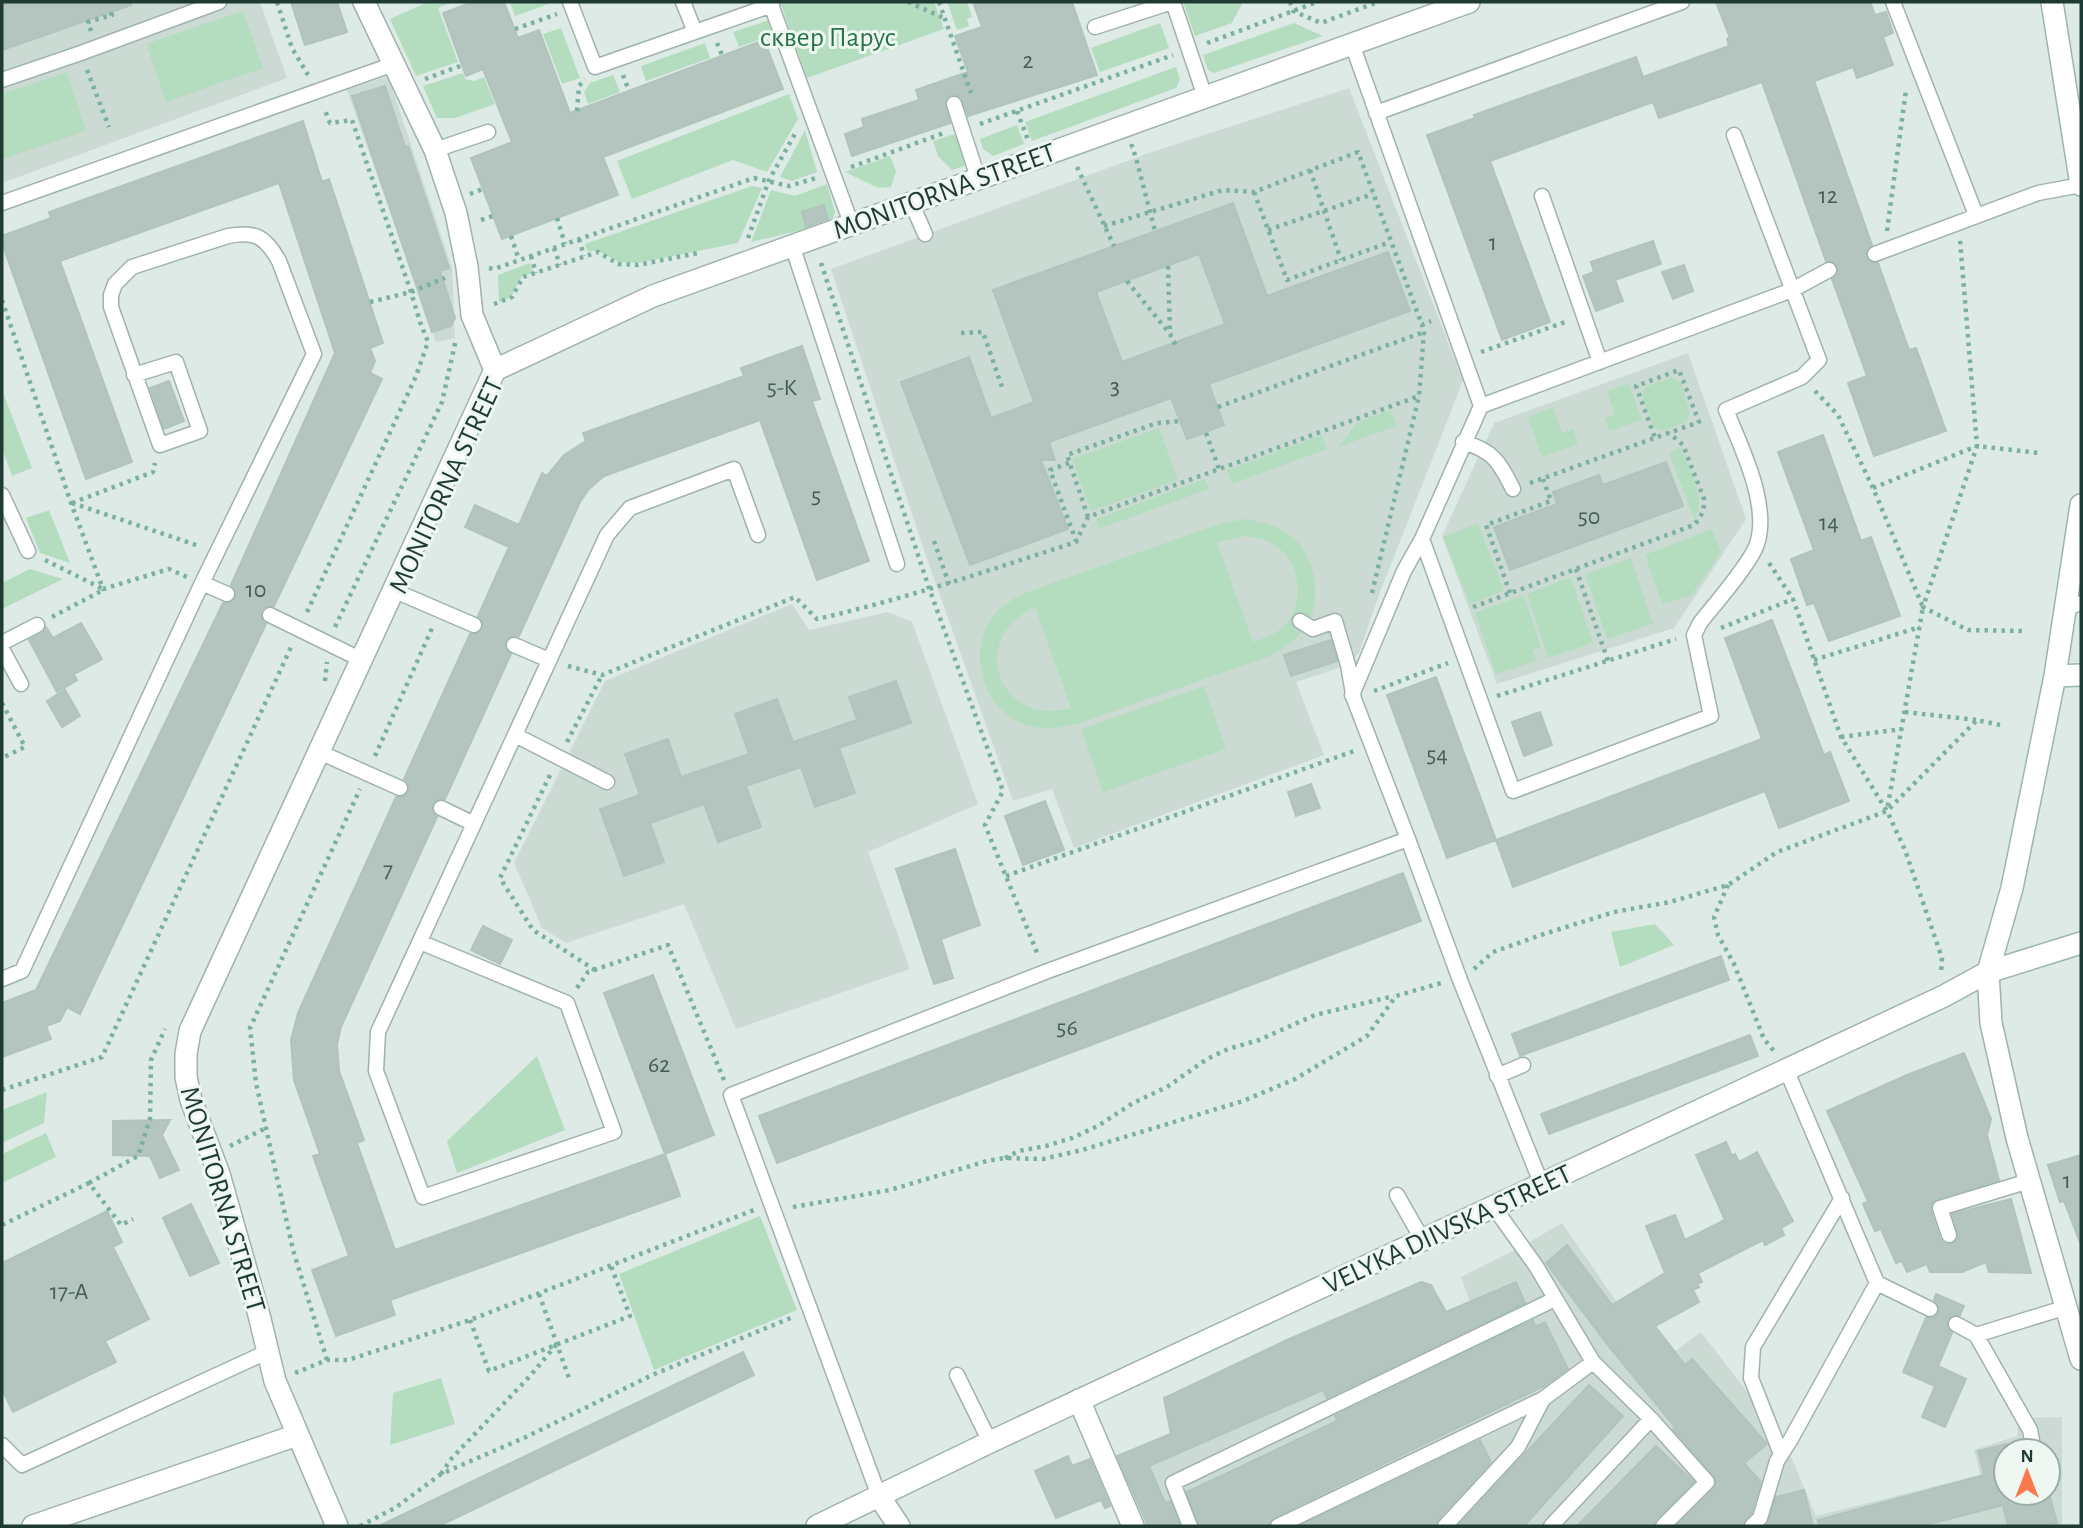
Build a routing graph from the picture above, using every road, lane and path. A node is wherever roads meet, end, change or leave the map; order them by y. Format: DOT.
graph roads {
  1 [pos="219,2"];
  2 [pos="277,2"];
  3 [pos="683,2"];
  4 [pos="908,2"];
  5 [pos="939,2"];
  6 [pos="1173,2"];
  7 [pos="1290,2"];
  8 [pos="1317,2"];
  9 [pos="1378,2"];
  10 [pos="1469,2"];
  11 [pos="1682,2"];
  12 [pos="1894,2"];
  13 [pos="2052,2"];
  14 [pos="366,3"];
  15 [pos="771,3"];
  16 [pos="572,5"];
  17 [pos="1293,11"];
  18 [pos="110,12"];
  19 [pos="945,19"];
  20 [pos="99,20"];
  21 [pos="1096,27"];
  22 [pos="515,29"];
  23 [pos="695,32"];
  24 [pos="1352,44"];
  25 [pos="1912,48"];
  26 [pos="1189,50"];
  27 [pos="81,53"];
  28 [pos="394,64"];
  29 [pos="463,65"];
  30 [pos="595,67"];
  31 [pos="2,80"];
  32 [pos="417,81"];
  33 [pos="317,90"];
  34 [pos="973,97"];
  35 [pos="1205,97"];
  36 [pos="954,104"];
  37 [pos="810,107"];
  38 [pos="577,111"];
  39 [pos="1017,111"];
  40 [pos="1376,113"];
  41 [pos="108,127"];
  42 [pos="962,127"];
  43 [pos="488,132"];
  44 [pos="1734,135"];
  45 [pos="435,150"];
  46 [pos="1121,150"];
  47 [pos="1034,158"];
  48 [pos="1088,162"];
  49 [pos="1077,166"];
  50 [pos="1067,169"];
  51 [pos="1310,170"];
  52 [pos="834,173"];
  53 [pos="978,178"];
  54 [pos="769,180"];
  55 [pos="2081,185"];
  56 [pos="1254,192"];
  57 [pos="1373,194"];
  58 [pos="1542,196"];
  59 [pos="912,202"];
  60 [pos="2,203"];
  61 [pos="1324,211"];
  62 [pos="1149,212"];
  63 [pos="1976,215"];
  64 [pos="557,218"];
  65 [pos="1959,222"];
  66 [pos="851,223"];
  67 [pos="1104,226"];
  68 [pos="1268,230"];
  69 [pos="1155,231"];
  70 [pos="926,234"];
  71 [pos="511,236"];
  72 [pos="579,239"];
  73 [pos="1390,242"];
  74 [pos="565,244"];
  75 [pos="792,245"];
  76 [pos="1114,246"];
  77 [pos="554,248"];
  78 [pos="705,251"];
  79 [pos="1880,251"];
  80 [pos="531,256"];
  81 [pos="584,256"];
  82 [pos="819,257"];
  83 [pos="519,260"];
  84 [pos="1341,260"];
  85 [pos="559,265"];
  86 [pos="1168,266"];
  87 [pos="467,267"];
  88 [pos="732,267"];
  89 [pos="1829,271"];
  90 [pos="536,273"];
  91 [pos="1127,281"];
  92 [pos="1792,290"];
  93 [pos="411,292"];
  94 [pos="2,300"];
  95 [pos="370,303"];
  96 [pos="486,307"];
  97 [pos="1448,313"];
  98 [pos="1585,315"];
  99 [pos="1422,325"];
  100 [pos="1424,332"];
  101 [pos="961,333"];
  102 [pos="1170,334"];
  103 [pos="457,335"];
  104 [pos="1175,347"];
  105 [pos="1464,358"];
  106 [pos="1600,362"];
  107 [pos="495,370"];
  108 [pos="134,375"];
  109 [pos="1802,377"];
  110 [pos="1002,387"];
  111 [pos="1419,396"];
  112 [pos="1481,406"];
  113 [pos="1218,407"];
  114 [pos="1180,421"];
  115 [pos="1206,433"];
  116 [pos="1669,433"];
  117 [pos="1655,438"];
  118 [pos="1463,442"];
  119 [pos="160,445"];
  120 [pos="1977,446"];
  121 [pos="2039,453"];
  122 [pos="1069,463"];
  123 [pos="1219,469"];
  124 [pos="1543,478"];
  125 [pos="1873,488"];
  126 [pos="1513,489"];
  127 [pos="2,495"];
  128 [pos="71,503"];
  129 [pos="2081,505"];
  130 [pos="1088,517"];
  131 [pos="758,535"];
  132 [pos="1422,539"];
  133 [pos="934,541"];
  134 [pos="1076,542"];
  135 [pos="1757,545"];
  136 [pos="28,551"];
  137 [pos="217,553"];
  138 [pos="898,564"];
  139 [pos="1576,569"];
  140 [pos="202,583"];
  141 [pos="949,584"];
  142 [pos="929,588"];
  143 [pos="103,589"];
  144 [pos="395,590"];
  145 [pos="1510,593"];
  146 [pos="227,594"];
  147 [pos="1793,599"];
  148 [pos="1370,601"];
  149 [pos="2074,606"];
  150 [pos="1473,607"];
  151 [pos="1923,607"];
  152 [pos="440,611"];
  153 [pos="270,615"];
  154 [pos="1300,621"];
  155 [pos="37,625"];
  156 [pos="474,625"];
  157 [pos="1920,627"];
  158 [pos="299,629"];
  159 [pos="2022,631"];
  160 [pos="1694,635"];
  161 [pos="2,643"];
  162 [pos="328,643"];
  163 [pos="514,645"];
  164 [pos="2,649"];
  165 [pos="1464,657"];
  166 [pos="362,660"];
  167 [pos="549,660"];
  168 [pos="1814,660"];
  169 [pos="1608,661"];
  170 [pos="602,675"];
  171 [pos="2081,675"];
  172 [pos="2055,676"];
  173 [pos="21,684"];
  174 [pos="1353,697"];
  175 [pos="1480,702"];
  176 [pos="2,703"];
  177 [pos="1905,712"];
  178 [pos="1977,720"];
  179 [pos="2000,725"];
  180 [pos="1902,729"];
  181 [pos="515,735"];
  182 [pos="1841,737"];
  183 [pos="1371,745"];
  184 [pos="319,752"];
  185 [pos="559,757"];
  186 [pos="2,758"];
  187 [pos="367,774"];
  188 [pos="607,782"];
  189 [pos="400,788"];
  190 [pos="441,808"];
  191 [pos="1887,811"];
  192 [pos="474,824"];
  193 [pos="1408,839"];
  194 [pos="1006,876"];
  195 [pos="1728,885"];
  196 [pos="420,942"];
  197 [pos="2081,943"];
  198 [pos="594,970"];
  199 [pos="1045,972"];
  200 [pos="1988,972"];
  201 [pos="2,979"];
  202 [pos="1460,981"];
  203 [pos="1940,983"];
  204 [pos="1396,996"];
  205 [pos="566,1003"];
  206 [pos="1523,1065"];
  207 [pos="1786,1069"];
  208 [pos="1497,1076"];
  209 [pos="2,1090"];
  210 [pos="731,1095"];
  211 [pos="266,1128"];
  212 [pos="1004,1158"];
  213 [pos="219,1174"];
  214 [pos="2029,1181"];
  215 [pos="1541,1183"];
  216 [pos="1397,1195"];
  217 [pos="1842,1198"];
  218 [pos="771,1204"];
  219 [pos="1493,1206"];
  220 [pos="133,1219"];
  221 [pos="2,1225"];
  222 [pos="121,1225"];
  223 [pos="115,1228"];
  224 [pos="1949,1235"];
  225 [pos="1422,1239"];
  226 [pos="611,1266"];
  227 [pos="1877,1283"];
  228 [pos="539,1294"];
  229 [pos="1555,1299"];
  230 [pos="2067,1307"];
  231 [pos="1930,1309"];
  232 [pos="810,1310"];
  233 [pos="470,1320"];
  234 [pos="1956,1324"];
  235 [pos="1976,1335"];
  236 [pos="557,1345"];
  237 [pos="2080,1351"];
  238 [pos="269,1352"];
  239 [pos="327,1360"];
  240 [pos="1593,1362"];
  241 [pos="957,1375"];
  242 [pos="569,1378"];
  243 [pos="275,1381"];
  244 [pos="1543,1399"];
  245 [pos="1079,1400"];
  246 [pos="1651,1419"];
  247 [pos="297,1435"];
  248 [pos="2031,1437"];
  249 [pos="990,1442"];
  250 [pos="2,1445"];
  251 [pos="1781,1454"];
  252 [pos="441,1474"];
  253 [pos="879,1496"];
  254 [pos="1757,1523"];
  255 [pos="33,1526"];
  256 [pos="338,1526"];
  257 [pos="360,1526"];
  258 [pos="817,1526"];
  259 [pos="900,1526"];
  260 [pos="1133,1526"];
  261 [pos="1190,1526"];
  262 [pos="1279,1526"];
  263 [pos="1445,1526"];
  264 [pos="1551,1526"];
  265 [pos="1663,1526"];
  1 -- 27 [label="lane"];
  2 -- 33 [label="path"];
  3 -- 23 [label="lane"];
  4 -- 19 [label="path"];
  5 -- 19 [label="path"];
  6 -- 21 [label="lane"];
  6 -- 26 [label="lane"];
  7 -- 17 [label="path"];
  8 -- 17 [label="path"];
  9 -- 17 [label="path"];
  10 -- 24 [label="street, MONITORNA STREET"];
  11 -- 40 [label="lane"];
  12 -- 25 [label="lane"];
  13 -- 55 [label="street"];
  14 -- 28 [label="street"];
  15 -- 23 [label="lane"];
  15 -- 37 [label="lane"];
  16 -- 22 [label="path"];
  16 -- 30 [label="lane"];
  17 -- 26 [label="path"];
  18 -- 20 [label="path"];
  19 -- 34 [label="path"];
  23 -- 30 [label="lane"];
  24 -- 35 [label="street, MONITORNA STREET"];
  24 -- 40 [label="lane"];
  25 -- 63 [label="lane"];
  25 -- 79 [label="path"];
  26 -- 35 [label="lane"];
  26 -- 39 [label="path"];
  27 -- 31 [label="lane"];
  27 -- 41 [label="path"];
  28 -- 33 [label="lane"];
  28 -- 45 [label="street"];
  29 -- 32 [label="path"];
  30 -- 38 [label="path"];
  33 -- 60 [label="lane"];
  33 -- 93 [label="path"];
  35 -- 47 [label="street, MONITORNA STREET"];
  36 -- 42 [label="lane"];
  37 -- 52 [label="lane"];
  37 -- 54 [label="path"];
  39 -- 42 [label="path"];
  39 -- 47 [label="path"];
  40 -- 97 [label="lane"];
  42 -- 52 [label="path"];
  42 -- 53 [label="lane"];
  43 -- 45 [label="lane"];
  44 -- 92 [label="lane"];
  45 -- 87 [label="street"];
  46 -- 62 [label="path"];
  47 -- 53 [label="street, MONITORNA STREET"];
  48 -- 49 [label="path"];
  49 -- 50 [label="path"];
  49 -- 67 [label="path"];
  51 -- 56 [label="path"];
  51 -- 57 [label="path"];
  51 -- 61 [label="path"];
  52 -- 54 [label="path"];
  52 -- 66 [label="lane"];
  53 -- 59 [label="street, MONITORNA STREET"];
  54 -- 72 [label="path"];
  54 -- 88 [label="path"];
  55 -- 63 [label="lane"];
  56 -- 62 [label="path"];
  56 -- 68 [label="path"];
  57 -- 61 [label="path"];
  57 -- 73 [label="path"];
  58 -- 98 [label="lane"];
  59 -- 66 [label="street, MONITORNA STREET"];
  59 -- 70 [label="lane"];
  61 -- 68 [label="path"];
  61 -- 84 [label="path"];
  62 -- 67 [label="path"];
  62 -- 69 [label="path"];
  63 -- 65 [label="lane"];
  64 -- 74 [label="path"];
  65 -- 79 [label="lane"];
  65 -- 120 [label="path"];
  66 -- 75 [label="street, MONITORNA STREET"];
  67 -- 76 [label="path"];
  68 -- 84 [label="path"];
  71 -- 83 [label="path"];
  72 -- 74 [label="path"];
  72 -- 81 [label="path"];
  73 -- 84 [label="path"];
  73 -- 99 [label="path"];
  74 -- 77 [label="path"];
  75 -- 88 [label="street, MONITORNA STREET"];
  75 -- 138 [label="lane"];
  77 -- 80 [label="path"];
  77 -- 85 [label="path"];
  78 -- 81 [label="path"];
  80 -- 83 [label="path"];
  80 -- 90 [label="path"];
  81 -- 85 [label="path"];
  82 -- 142 [label="path"];
  83 -- 87 [label="path"];
  85 -- 90 [label="path"];
  86 -- 102 [label="path"];
  87 -- 93 [label="path"];
  87 -- 107 [label="street"];
  88 -- 107 [label="street, MONITORNA STREET"];
  89 -- 92 [label="lane"];
  90 -- 96 [label="path"];
  91 -- 102 [label="path"];
  92 -- 106 [label="lane"];
  92 -- 109 [label="lane"];
  93 -- 95 [label="path"];
  93 -- 158 [label="path"];
  94 -- 128 [label="path"];
  97 -- 99 [label="path"];
  97 -- 105 [label="lane"];
  98 -- 105 [label="path"];
  98 -- 106 [label="lane"];
  99 -- 100 [label="path"];
  100 -- 111 [label="path"];
  100 -- 113 [label="path"];
  101 -- 110 [label="path"];
  102 -- 104 [label="path"];
  103 -- 162 [label="path"];
  105 -- 112 [label="lane"];
  106 -- 112 [label="lane"];
  107 -- 144 [label="street, MONITORNA STREET"];
  108 -- 119 [label="lane"];
  108 -- 119 [label="lane"];
  108 -- 137 [label="lane"];
  109 -- 125 [label="path"];
  109 -- 135 [label="lane"];
  111 -- 123 [label="path"];
  111 -- 148 [label="path"];
  112 -- 118 [label="lane"];
  114 -- 122 [label="path"];
  115 -- 123 [label="path"];
  116 -- 117 [label="path"];
  116 -- 117 [label="path"];
  116 -- 139 [label="path"];
  117 -- 124 [label="path"];
  118 -- 126 [label="lane"];
  118 -- 132 [label="lane"];
  119 -- 128 [label="path"];
  120 -- 121 [label="path"];
  120 -- 125 [label="path"];
  120 -- 151 [label="path"];
  122 -- 130 [label="path"];
  122 -- 134 [label="path"];
  123 -- 130 [label="path"];
  124 -- 126 [label="path"];
  124 -- 145 [label="path"];
  125 -- 151 [label="path"];
  127 -- 136 [label="lane"];
  128 -- 137 [label="path"];
  128 -- 143 [label="path"];
  129 -- 149 [label="street"];
  130 -- 134 [label="path"];
  131 -- 167 [label="lane"];
  132 -- 165 [label="lane"];
  132 -- 174 [label="lane"];
  133 -- 141 [label="path"];
  134 -- 141 [label="path"];
  135 -- 147 [label="path"];
  135 -- 160 [label="lane"];
  136 -- 143 [label="path"];
  137 -- 140 [label="lane"];
  139 -- 145 [label="path"];
  139 -- 169 [label="path"];
  140 -- 143 [label="path"];
  140 -- 146 [label="lane"];
  140 -- 201 [label="lane"];
  141 -- 142 [label="path"];
  142 -- 170 [label="path"];
  142 -- 194 [label="path"];
  143 -- 155 [label="path"];
  144 -- 152 [label="lane"];
  144 -- 166 [label="street, MONITORNA STREET"];
  145 -- 150 [label="path"];
  147 -- 160 [label="path"];
  147 -- 168 [label="path"];
  149 -- 172 [label="street"];
  151 -- 157 [label="path"];
  151 -- 159 [label="path"];
  152 -- 156 [label="lane"];
  152 -- 187 [label="path"];
  153 -- 158 [label="lane"];
  154 -- 174 [label="lane"];
  155 -- 161 [label="lane"];
  157 -- 168 [label="path"];
  157 -- 177 [label="path"];
  158 -- 162 [label="lane"];
  158 -- 209 [label="path"];
  160 -- 169 [label="path"];
  160 -- 175 [label="lane"];
  162 -- 166 [label="lane"];
  163 -- 167 [label="lane"];
  164 -- 173 [label="lane"];
  165 -- 174 [label="path"];
  165 -- 175 [label="lane"];
  166 -- 184 [label="street, MONITORNA STREET"];
  167 -- 170 [label="path"];
  167 -- 181 [label="lane"];
  168 -- 182 [label="path"];
  169 -- 175 [label="path"];
  170 -- 185 [label="path"];
  171 -- 172 [label="street"];
  172 -- 200 [label="street"];
  174 -- 183 [label="lane"];
  176 -- 186 [label="path"];
  177 -- 178 [label="path"];
  177 -- 180 [label="path"];
  178 -- 179 [label="path"];
  178 -- 191 [label="path"];
  180 -- 182 [label="path"];
  180 -- 191 [label="path"];
  181 -- 185 [label="lane"];
  181 -- 192 [label="lane"];
  182 -- 191 [label="path"];
  183 -- 193 [label="lane"];
  183 -- 194 [label="path"];
  184 -- 187 [label="lane"];
  184 -- 213 [label="street, MONITORNA STREET"];
  185 -- 188 [label="lane"];
  185 -- 198 [label="path"];
  187 -- 189 [label="lane"];
  187 -- 211 [label="path"];
  190 -- 192 [label="lane"];
  191 -- 195 [label="path"];
  191 -- 203 [label="path"];
  192 -- 196 [label="lane"];
  193 -- 199 [label="lane"];
  193 -- 202 [label="lane"];
  194 -- 199 [label="path"];
  195 -- 202 [label="path"];
  195 -- 207 [label="path"];
  196 -- 205 [label="lane"];
  196 -- 205 [label="lane"];
  197 -- 200 [label="street, VELYKA DIIVSKA STREET"];
  198 -- 205 [label="path"];
  198 -- 210 [label="path"];
  199 -- 210 [label="lane"];
  200 -- 207 [label="street, VELYKA DIIVSKA STREET"];
  200 -- 214 [label="street"];
  202 -- 204 [label="path"];
  202 -- 208 [label="lane"];
  204 -- 212 [label="path"];
  204 -- 212 [label="path"];
  206 -- 208 [label="lane"];
  207 -- 215 [label="street, VELYKA DIIVSKA STREET"];
  207 -- 217 [label="lane"];
  208 -- 215 [label="lane"];
  210 -- 218 [label="lane"];
  211 -- 213 [label="path"];
  211 -- 239 [label="path"];
  212 -- 218 [label="path"];
  213 -- 238 [label="street, MONITORNA STREET"];
  214 -- 224 [label="lane"];
  214 -- 230 [label="street"];
  215 -- 219 [label="street, VELYKA DIIVSKA STREET"];
  216 -- 225 [label="lane"];
  217 -- 227 [label="lane"];
  217 -- 251 [label="lane"];
  218 -- 226 [label="path"];
  218 -- 232 [label="lane"];
  219 -- 225 [label="street, VELYKA DIIVSKA STREET"];
  219 -- 229 [label="lane"];
  220 -- 222 [label="path"];
  221 -- 222 [label="path"];
  222 -- 223 [label="path"];
  225 -- 245 [label="street, VELYKA DIIVSKA STREET"];
  226 -- 228 [label="path"];
  226 -- 236 [label="path"];
  227 -- 231 [label="lane"];
  227 -- 251 [label="lane"];
  228 -- 233 [label="path"];
  228 -- 236 [label="path"];
  229 -- 240 [label="lane"];
  229 -- 261 [label="lane"];
  230 -- 235 [label="lane"];
  230 -- 237 [label="street"];
  232 -- 252 [label="path"];
  232 -- 253 [label="lane"];
  233 -- 236 [label="path"];
  233 -- 239 [label="path"];
  234 -- 235 [label="lane"];
  235 -- 248 [label="lane"];
  236 -- 242 [label="path"];
  236 -- 252 [label="path"];
  238 -- 243 [label="street, MONITORNA STREET"];
  238 -- 250 [label="lane"];
  239 -- 243 [label="path"];
  240 -- 244 [label="lane"];
  240 -- 246 [label="lane"];
  241 -- 249 [label="lane"];
  243 -- 247 [label="street, MONITORNA STREET"];
  244 -- 262 [label="lane"];
  244 -- 263 [label="lane"];
  245 -- 249 [label="street, VELYKA DIIVSKA STREET"];
  245 -- 260 [label="street"];
  246 -- 264 [label="lane"];
  246 -- 265 [label="lane"];
  247 -- 255 [label="street"];
  247 -- 256 [label="street, MONITORNA STREET"];
  249 -- 253 [label="street, VELYKA DIIVSKA STREET"];
  251 -- 254 [label="lane"];
  252 -- 257 [label="path"];
  253 -- 258 [label="street, VELYKA DIIVSKA STREET"];
  253 -- 259 [label="street"];
}
